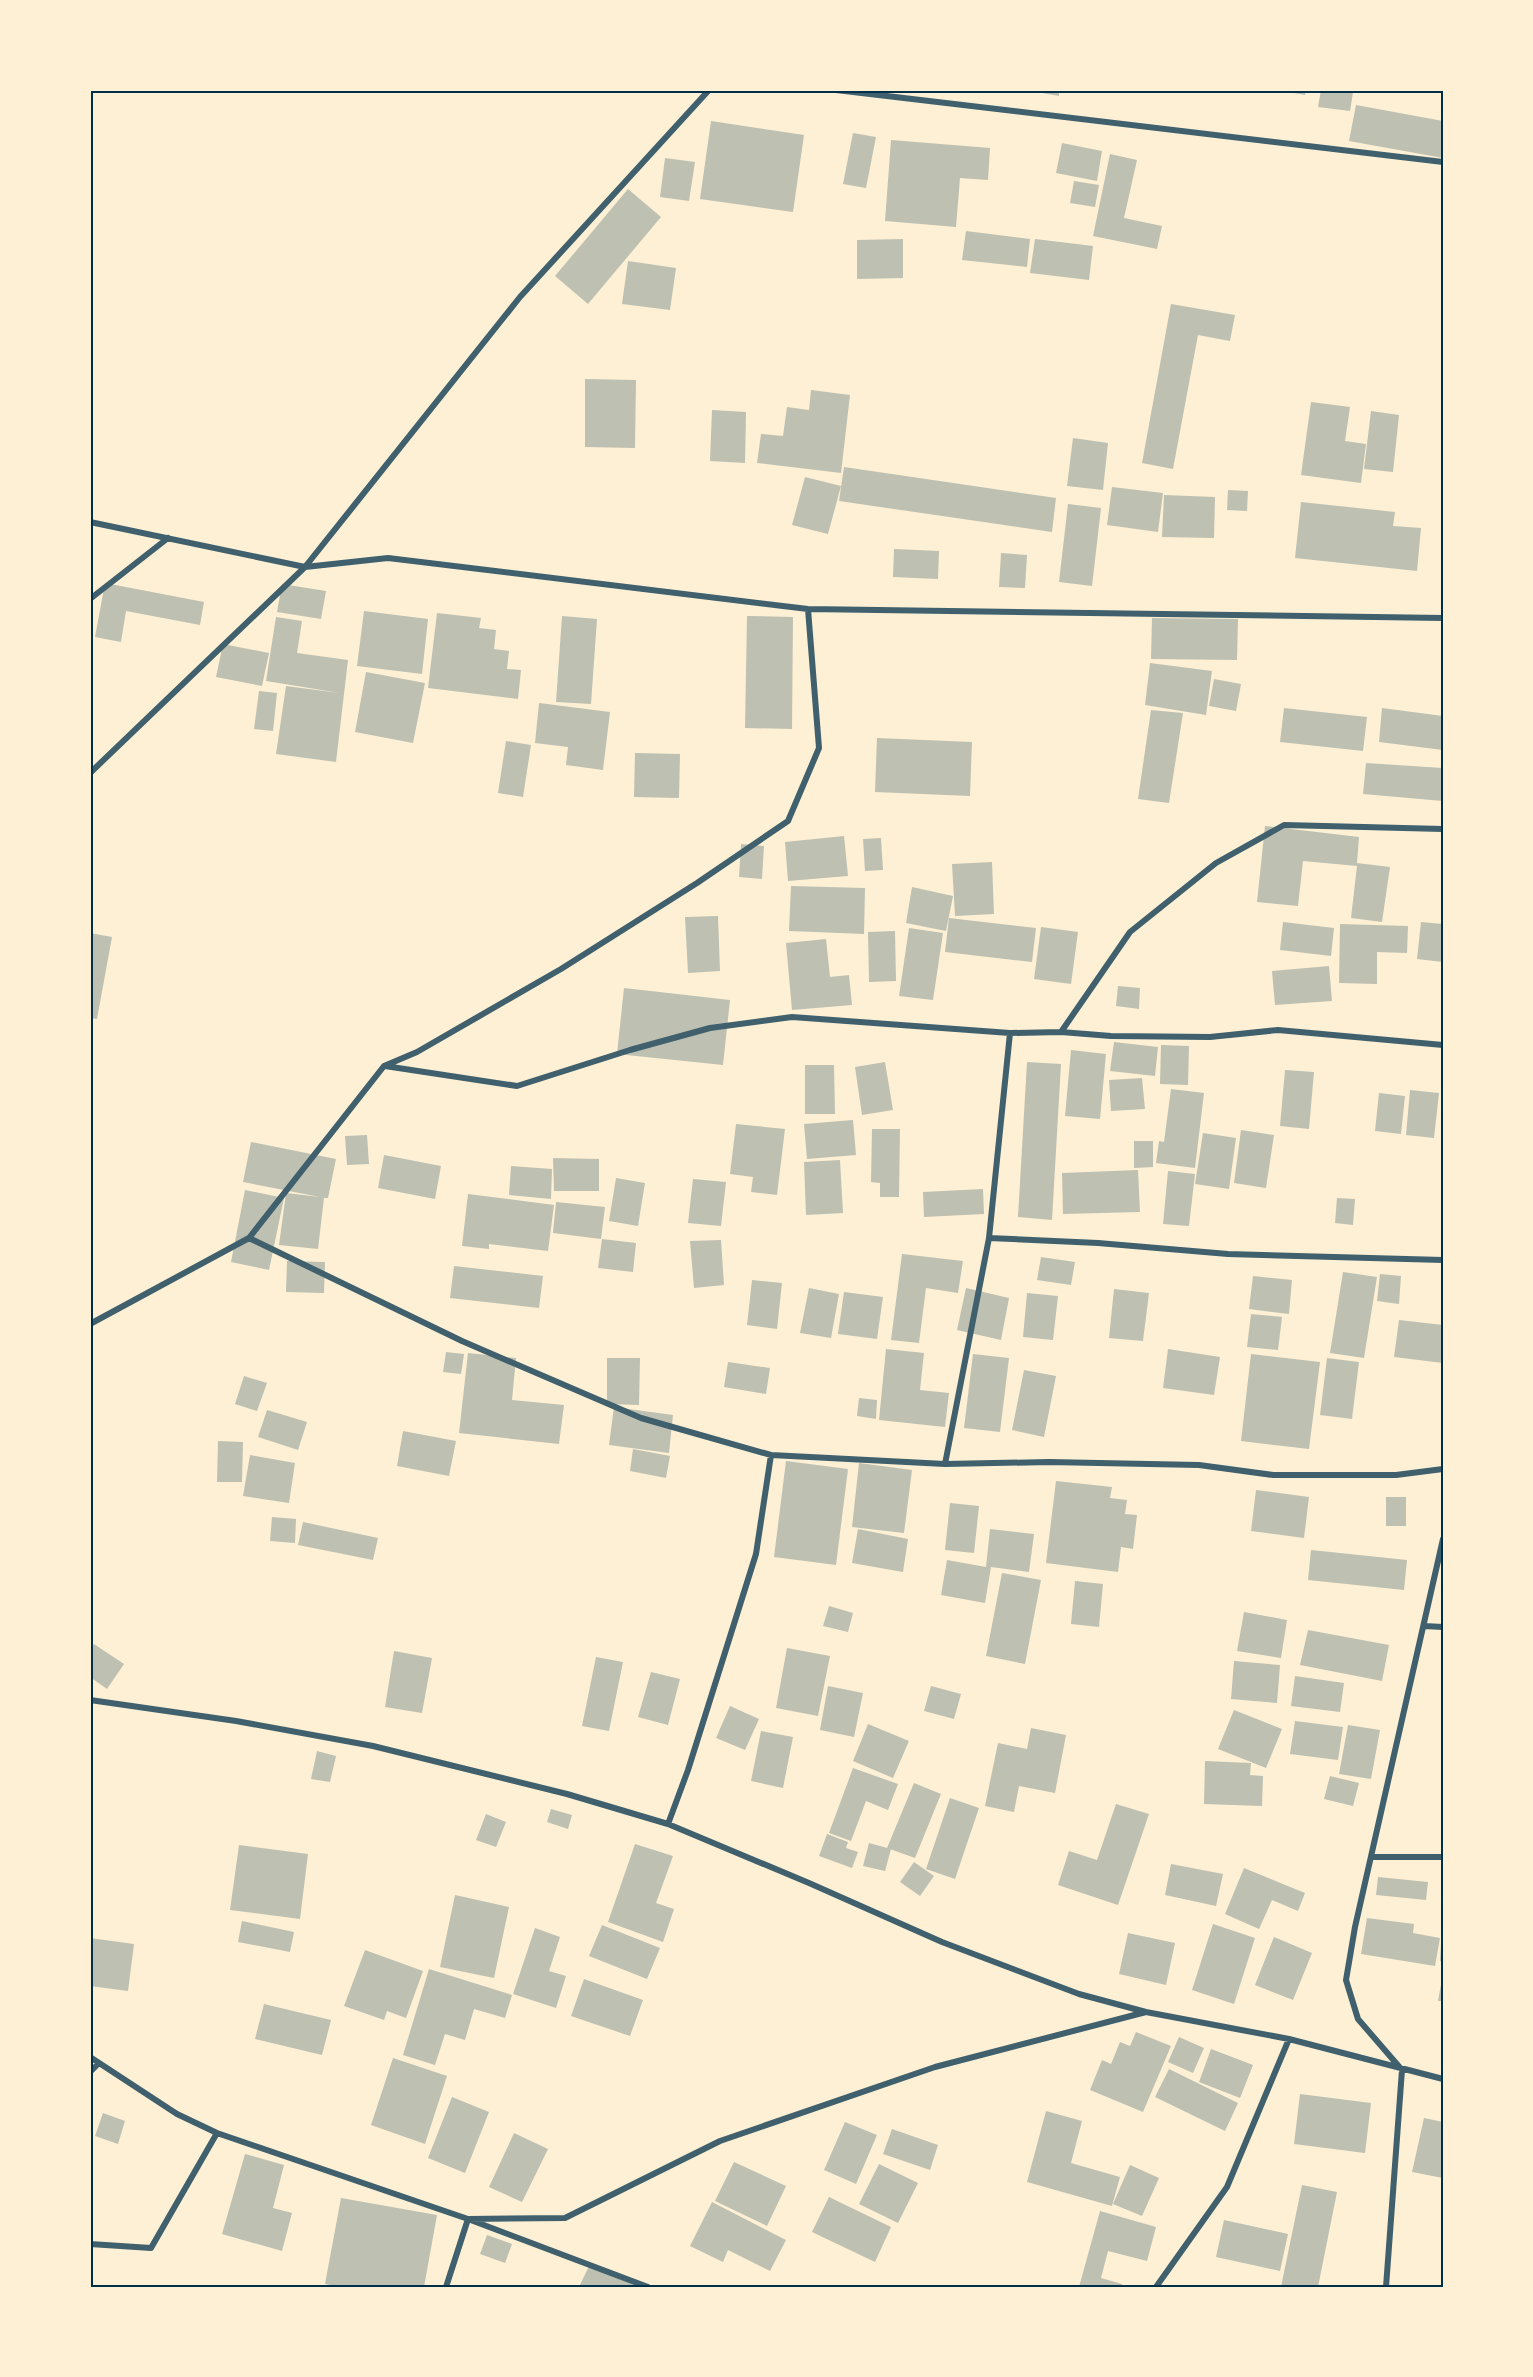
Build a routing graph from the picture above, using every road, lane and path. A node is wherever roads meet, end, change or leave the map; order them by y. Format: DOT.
graph roads {
  1 [pos="709,90"];
  2 [pos="836,90"];
  3 [pos="1443,162"];
  4 [pos="90,522"];
  5 [pos="168,538"];
  6 [pos="305,567"];
  7 [pos="90,599"];
  8 [pos="808,609"];
  9 [pos="1443,618"];
  10 [pos="90,772"];
  11 [pos="1443,829"];
  12 [pos="1060,1032"];
  13 [pos="1010,1033"];
  14 [pos="1443,1045"];
  15 [pos="384,1066"];
  16 [pos="249,1238"];
  17 [pos="989,1238"];
  18 [pos="1443,1260"];
  19 [pos="90,1324"];
  20 [pos="771,1455"];
  21 [pos="945,1464"];
  22 [pos="1443,1469"];
  23 [pos="1443,1539"];
  24 [pos="1424,1626"];
  25 [pos="1443,1627"];
  26 [pos="90,1700"];
  27 [pos="668,1824"];
  28 [pos="1372,1857"];
  29 [pos="1443,1857"];
  30 [pos="1146,2012"];
  31 [pos="1289,2039"];
  32 [pos="90,2056"];
  33 [pos="99,2064"];
  34 [pos="1402,2070"];
  35 [pos="90,2072"];
  36 [pos="1443,2079"];
  37 [pos="217,2133"];
  38 [pos="468,2219"];
  39 [pos="90,2244"];
  40 [pos="446,2287"];
  41 [pos="648,2287"];
  42 [pos="1156,2287"];
  43 [pos="1386,2287"];
  1 -- 6 [label="street"];
  2 -- 3 [label="street"];
  4 -- 5 [label="street"];
  5 -- 6 [label="street"];
  5 -- 7 [label="street"];
  6 -- 8 [label="street"];
  6 -- 10 [label="street"];
  8 -- 9 [label="street"];
  8 -- 15 [label="street"];
  11 -- 12 [label="street"];
  12 -- 13 [label="street"];
  12 -- 14 [label="street"];
  13 -- 15 [label="street"];
  13 -- 17 [label="street"];
  15 -- 16 [label="street"];
  16 -- 19 [label="street"];
  16 -- 20 [label="street"];
  17 -- 18 [label="street"];
  17 -- 21 [label="street"];
  20 -- 21 [label="street"];
  20 -- 27 [label="street"];
  21 -- 22 [label="street"];
  23 -- 24 [label="street"];
  24 -- 25 [label="street"];
  24 -- 28 [label="street"];
  26 -- 27 [label="street"];
  27 -- 30 [label="street"];
  28 -- 29 [label="street"];
  28 -- 34 [label="street"];
  30 -- 31 [label="street"];
  30 -- 38 [label="street"];
  31 -- 34 [label="street"];
  31 -- 42 [label="street"];
  32 -- 33 [label="street"];
  33 -- 35 [label="street"];
  33 -- 37 [label="street"];
  34 -- 36 [label="street"];
  34 -- 43 [label="street"];
  37 -- 38 [label="street"];
  37 -- 39 [label="street"];
  38 -- 40 [label="street"];
  38 -- 41 [label="street"];
}
